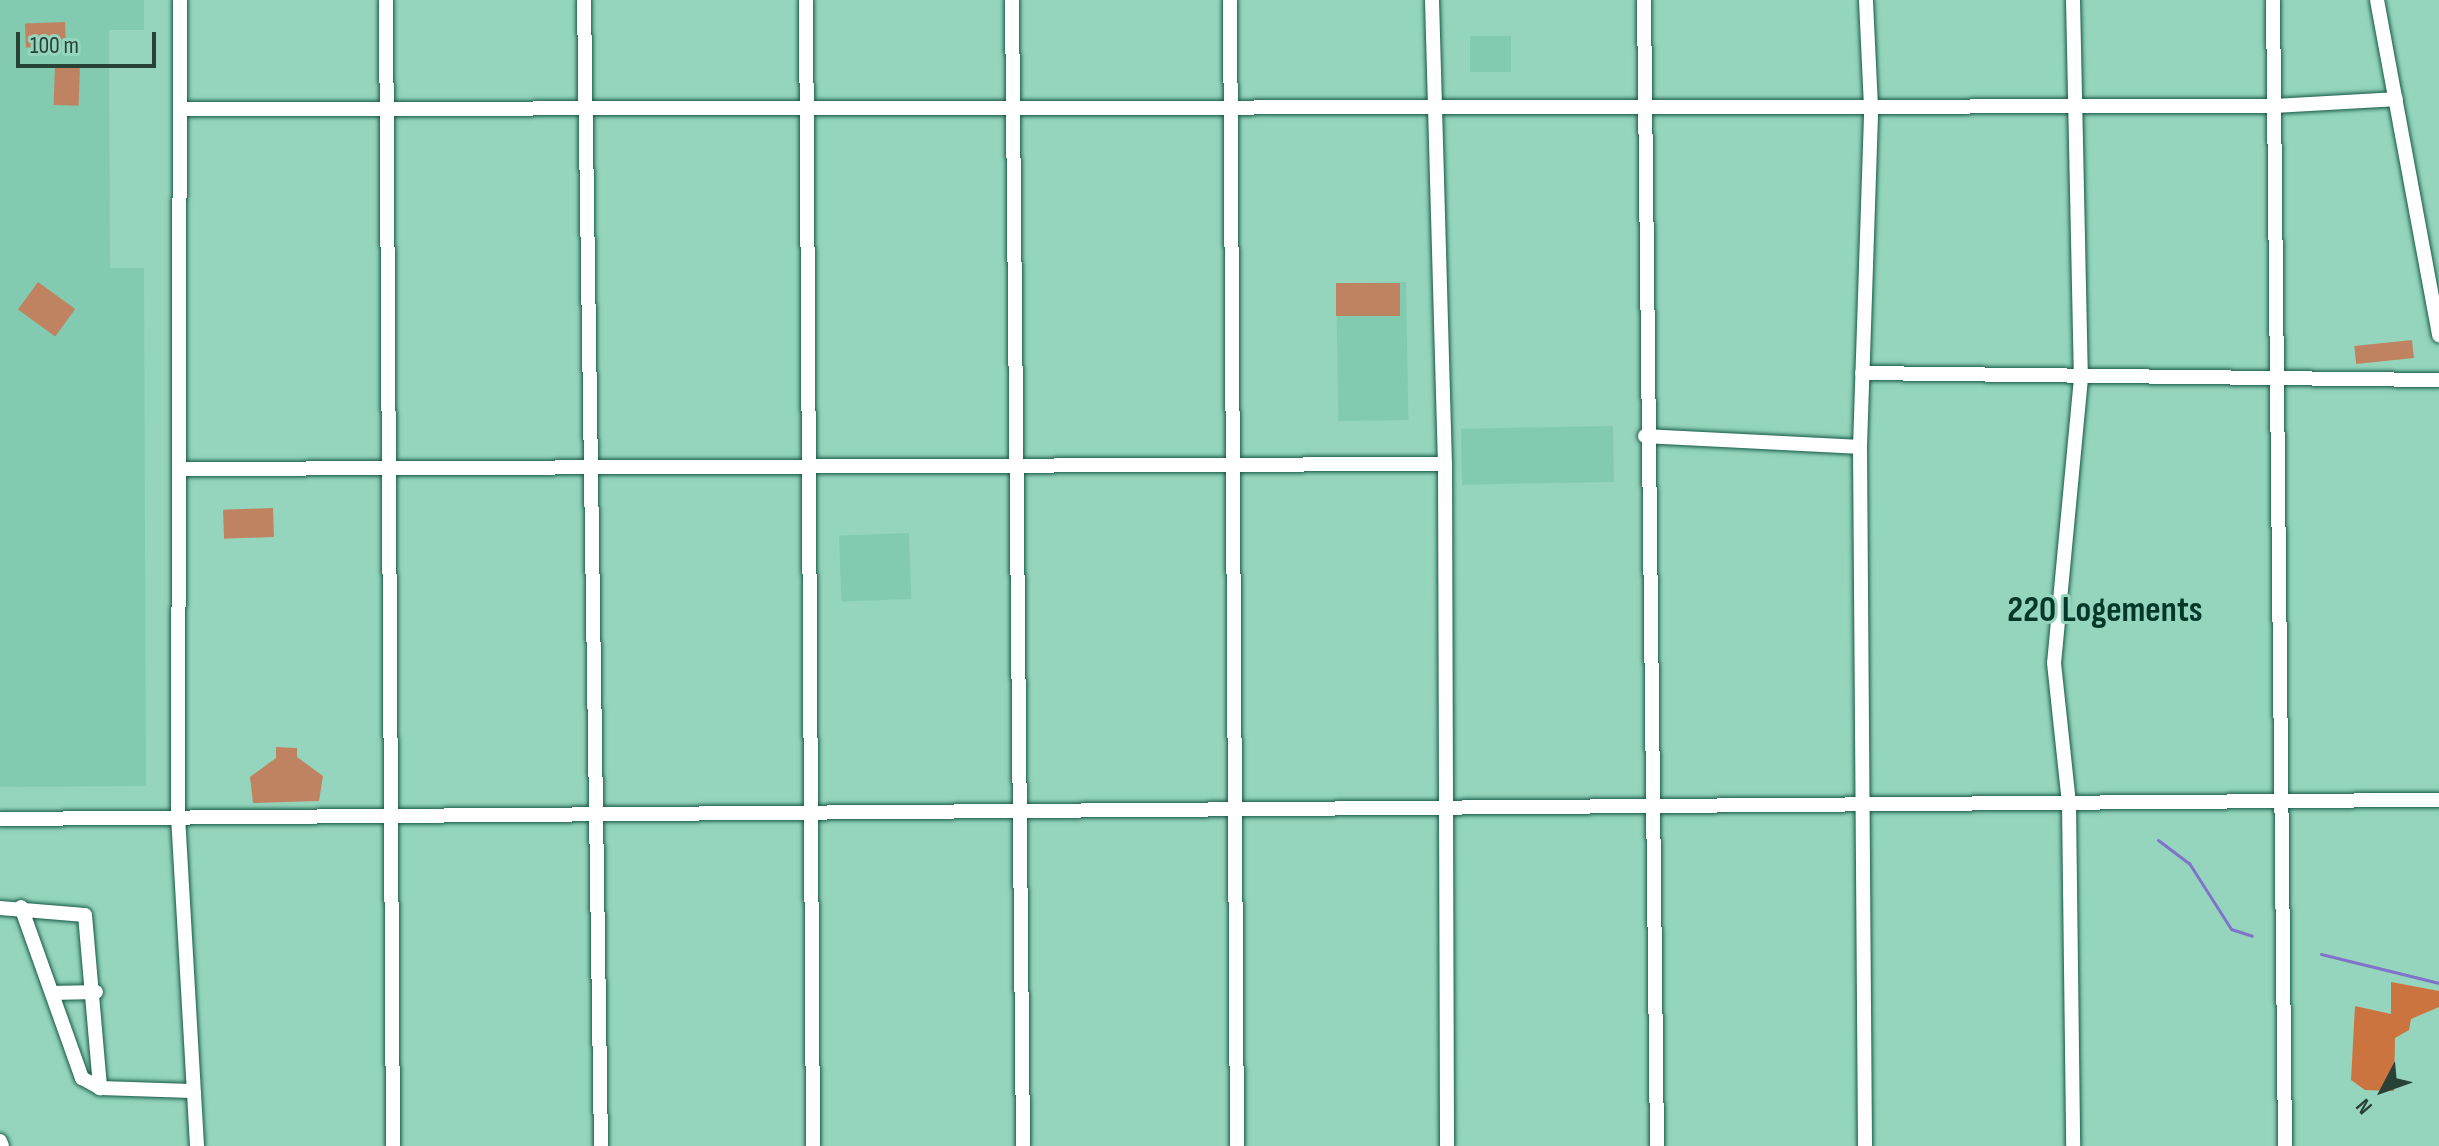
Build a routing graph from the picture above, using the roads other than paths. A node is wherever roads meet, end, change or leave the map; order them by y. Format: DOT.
graph roads {
  1 [pos="180,0"];
  2 [pos="386,0"];
  3 [pos="584,0"];
  4 [pos="806,0"];
  5 [pos="1012,0"];
  6 [pos="1230,0"];
  7 [pos="1432,0"];
  8 [pos="1644,0"];
  9 [pos="1866,0"];
  10 [pos="2073,0"];
  11 [pos="2273,0"];
  12 [pos="2377,0"];
  13 [pos="2396,99"];
  14 [pos="2079,106"];
  15 [pos="2272,106"];
  16 [pos="1871,107"];
  17 [pos="1645,108"];
  18 [pos="185,109"];
  19 [pos="1432,109"];
  20 [pos="1228,110"];
  21 [pos="1010,111"];
  22 [pos="585,112"];
  23 [pos="807,112"];
  24 [pos="390,113"];
  25 [pos="2439,335"];
  26 [pos="1862,373"];
  27 [pos="2276,376"];
  28 [pos="2081,378"];
  29 [pos="2439,380"];
  30 [pos="1645,436"];
  31 [pos="1860,447"];
  32 [pos="1016,464"];
  33 [pos="1231,464"];
  34 [pos="1445,464"];
  35 [pos="809,465"];
  36 [pos="388,467"];
  37 [pos="184,469"];
  38 [pos="591,469"];
  39 [pos="2439,800"];
  40 [pos="1861,802"];
  41 [pos="2069,803"];
  42 [pos="2279,804"];
  43 [pos="1443,805"];
  44 [pos="1234,806"];
  45 [pos="1648,807"];
  46 [pos="1021,808"];
  47 [pos="811,811"];
  48 [pos="389,813"];
  49 [pos="596,813"];
  50 [pos="178,816"];
  51 [pos="0,819"];
  52 [pos="21,907"];
  53 [pos="0,908"];
  54 [pos="96,992"];
  55 [pos="52,993"];
  56 [pos="100,1088"];
  57 [pos="192,1091"];
  58 [pos="197,1146"];
  59 [pos="393,1146"];
  60 [pos="601,1146"];
  61 [pos="813,1146"];
  62 [pos="1023,1146"];
  63 [pos="1237,1146"];
  64 [pos="1447,1146"];
  65 [pos="1657,1146"];
  66 [pos="1865,1146"];
  67 [pos="2073,1146"];
  68 [pos="2285,1146"];
  1 -- 18 [label="street"];
  2 -- 24 [label="street"];
  3 -- 22 [label="street"];
  4 -- 23 [label="street"];
  5 -- 21 [label="street"];
  6 -- 20 [label="street"];
  7 -- 19 [label="street"];
  8 -- 17 [label="street"];
  9 -- 16 [label="street"];
  10 -- 14 [label="street"];
  11 -- 15 [label="street"];
  12 -- 13 [label="street"];
  13 -- 15 [label="street"];
  13 -- 25 [label="street"];
  14 -- 15 [label="street"];
  14 -- 16 [label="street"];
  14 -- 28 [label="street"];
  15 -- 27 [label="street"];
  16 -- 17 [label="street"];
  16 -- 26 [label="street"];
  17 -- 19 [label="street"];
  17 -- 30 [label="street"];
  18 -- 24 [label="street"];
  18 -- 37 [label="street"];
  19 -- 20 [label="street"];
  19 -- 34 [label="street"];
  20 -- 21 [label="street"];
  20 -- 33 [label="street"];
  21 -- 23 [label="street"];
  21 -- 32 [label="street"];
  22 -- 23 [label="street"];
  22 -- 24 [label="street"];
  22 -- 38 [label="street"];
  23 -- 35 [label="street"];
  24 -- 36 [label="street"];
  26 -- 28 [label="street"];
  26 -- 31 [label="street"];
  27 -- 28 [label="street"];
  27 -- 29 [label="street"];
  27 -- 42 [label="street"];
  28 -- 41 [label="street"];
  30 -- 31 [label="street"];
  30 -- 45 [label="street"];
  31 -- 40 [label="street"];
  32 -- 33 [label="street"];
  32 -- 35 [label="street"];
  32 -- 46 [label="street"];
  33 -- 34 [label="street"];
  33 -- 44 [label="street"];
  34 -- 43 [label="street"];
  35 -- 38 [label="street"];
  35 -- 47 [label="street"];
  36 -- 37 [label="street"];
  36 -- 38 [label="street"];
  36 -- 48 [label="street"];
  37 -- 50 [label="street"];
  38 -- 49 [label="street"];
  39 -- 42 [label="street"];
  40 -- 41 [label="street"];
  40 -- 45 [label="street"];
  40 -- 66 [label="street"];
  41 -- 42 [label="street"];
  41 -- 67 [label="street"];
  42 -- 68 [label="street"];
  43 -- 44 [label="street"];
  43 -- 45 [label="street"];
  43 -- 64 [label="street"];
  44 -- 46 [label="street"];
  44 -- 63 [label="street"];
  45 -- 65 [label="street"];
  46 -- 47 [label="street"];
  46 -- 62 [label="street"];
  47 -- 49 [label="street"];
  47 -- 61 [label="street"];
  48 -- 49 [label="street"];
  48 -- 50 [label="street"];
  48 -- 59 [label="street"];
  49 -- 60 [label="street"];
  50 -- 51 [label="street"];
  50 -- 57 [label="street"];
  52 -- 53 [label="street"];
  52 -- 54 [label="street"];
  52 -- 55 [label="street"];
  54 -- 55 [label="street"];
  54 -- 56 [label="street"];
  55 -- 56 [label="street"];
  56 -- 57 [label="street"];
  57 -- 58 [label="street"];
}
